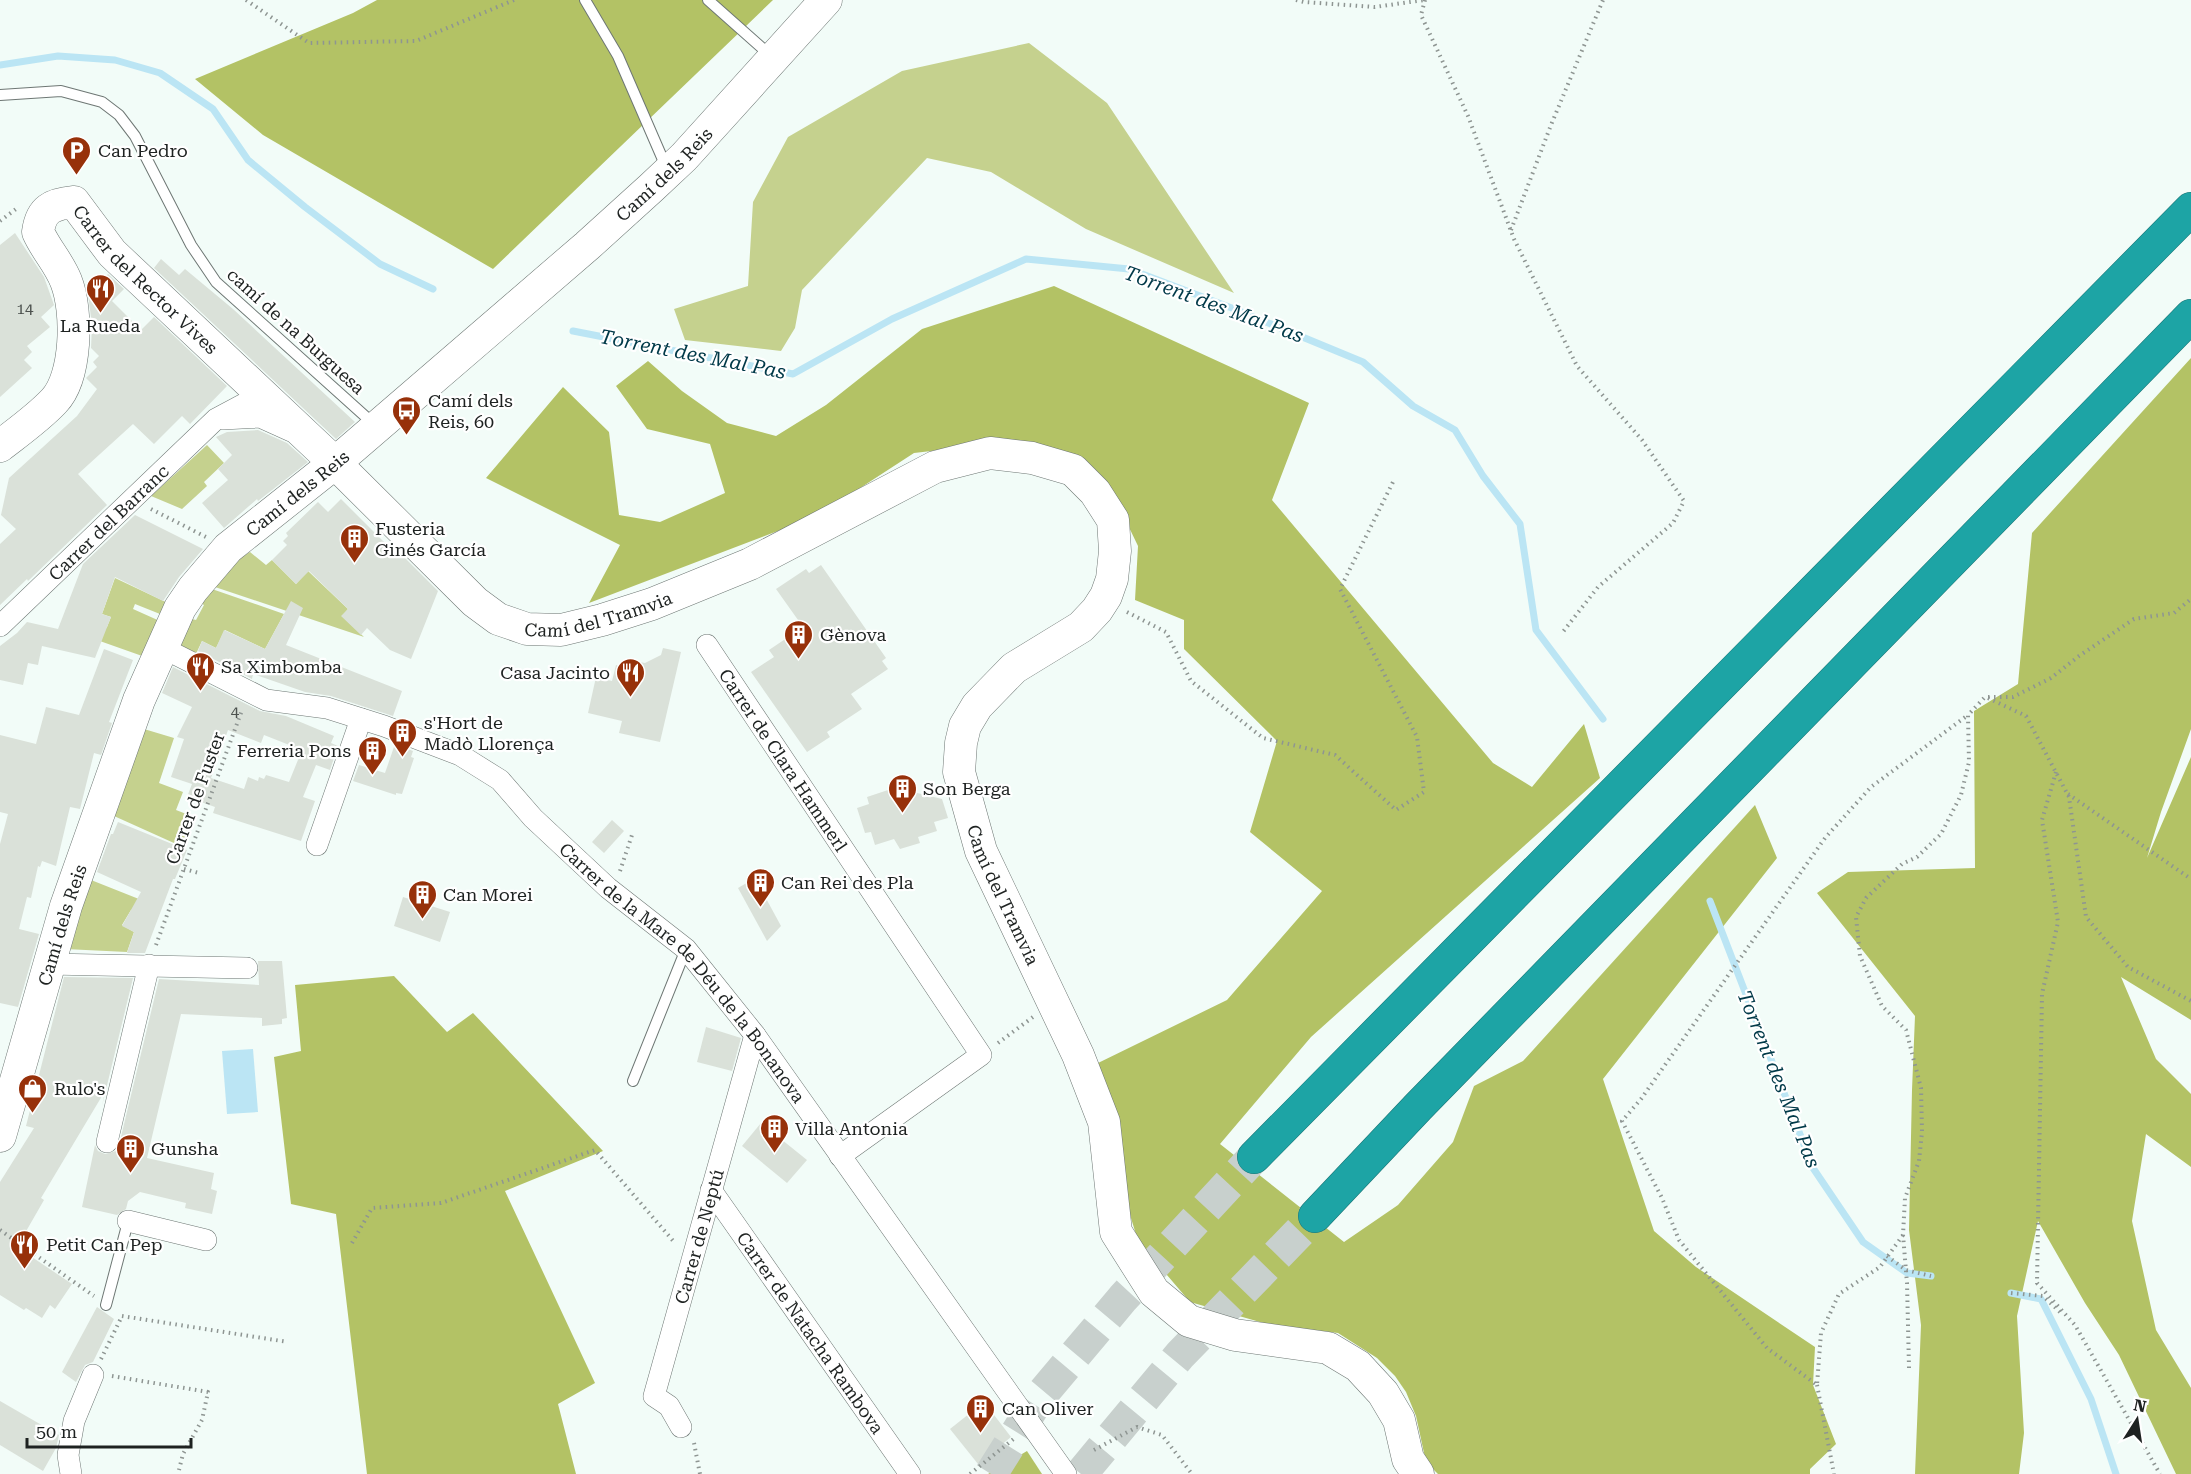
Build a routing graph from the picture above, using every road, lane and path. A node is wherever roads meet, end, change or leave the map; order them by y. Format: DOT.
graph roads {
  1 [pos="246,0"];
  2 [pos="514,0"];
  3 [pos="585,0"];
  4 [pos="708,0"];
  5 [pos="826,0"];
  6 [pos="1296,0"];
  7 [pos="1424,0"];
  8 [pos="1603,0"];
  9 [pos="773,58"];
  10 [pos="0,95"];
  11 [pos="668,172"];
  12 [pos="2191,209"];
  13 [pos="1510,231"];
  14 [pos="2191,316"];
  15 [pos="261,395"];
  16 [pos="216,419"];
  17 [pos="376,426"];
  18 [pos="312,442"];
  19 [pos="0,446"];
  20 [pos="335,463"];
  21 [pos="1393,482"];
  22 [pos="175,521"];
  23 [pos="228,548"];
  24 [pos="2191,599"];
  25 [pos="1097,610"];
  26 [pos="0,626"];
  27 [pos="1562,633"];
  28 [pos="707,645"];
  29 [pos="161,647"];
  30 [pos="249,692"];
  31 [pos="1984,697"];
  32 [pos="1968,715"];
  33 [pos="361,719"];
  34 [pos="2056,772"];
  35 [pos="2066,793"];
  36 [pos="632,835"];
  37 [pos="317,845"];
  38 [pos="184,869"];
  39 [pos="199,873"];
  40 [pos="2191,879"];
  41 [pos="608,888"];
  42 [pos="686,949"];
  43 [pos="48,964"];
  44 [pos="149,965"];
  45 [pos="247,968"];
  46 [pos="2191,1001"];
  47 [pos="1053,1003"];
  48 [pos="755,1035"];
  49 [pos="981,1055"];
  50 [pos="633,1081"];
  51 [pos="0,1136"];
  52 [pos="108,1142"];
  53 [pos="840,1156"];
  54 [pos="1254,1157"];
  55 [pos="711,1190"];
  56 [pos="129,1216"];
  57 [pos="1315,1216"];
  58 [pos="0,1230"];
  59 [pos="1903,1235"];
  60 [pos="206,1240"];
  61 [pos="352,1243"];
  62 [pos="1887,1256"];
  63 [pos="691,1261"];
  64 [pos="1906,1270"];
  65 [pos="1931,1276"];
  66 [pos="2011,1293"];
  67 [pos="106,1305"];
  68 [pos="122,1316"];
  69 [pos="2075,1325"];
  70 [pos="288,1342"];
  71 [pos="1909,1368"];
  72 [pos="93,1375"];
  73 [pos="1817,1385"];
  74 [pos="1031,1425"];
  75 [pos="681,1427"];
  76 [pos="1094,1450"];
  77 [pos="71,1474"];
  78 [pos="178,1474"];
  79 [pos="910,1474"];
  80 [pos="970,1474"];
  81 [pos="1066,1474"];
  82 [pos="1192,1474"];
  83 [pos="1418,1474"];
  84 [pos="1834,1474"];
  85 [pos="2160,1474"];
  1 -- 2 [label="path"];
  3 -- 11 [label="lane"];
  4 -- 9 [label="lane"];
  5 -- 9 [label="street, Camí dels Reis"];
  6 -- 7 [label="path"];
  7 -- 13 [label="path"];
  8 -- 13 [label="path"];
  9 -- 11 [label="street, Camí dels Reis"];
  10 -- 17 [label="lane, camí de na Burguesa"];
  11 -- 17 [label="street, Camí dels Reis"];
  12 -- 54 [label="highway"];
  13 -- 27 [label="path"];
  14 -- 57 [label="highway"];
  15 -- 16 [label="street, Carrer del Barranc"];
  15 -- 18 [label="street, Carrer del Rector Vives"];
  15 -- 19 [label="street, Carrer del Rector Vives"];
  16 -- 18 [label="street"];
  16 -- 26 [label="street, Carrer del Barranc"];
  17 -- 20 [label="street, Camí dels Reis"];
  18 -- 20 [label="street, Carrer del Rector Vives"];
  20 -- 23 [label="street, Camí dels Reis"];
  20 -- 25 [label="street, Camí del Tramvia"];
  21 -- 25 [label="path"];
  22 -- 23 [label="path"];
  23 -- 29 [label="street, Camí dels Reis"];
  24 -- 31 [label="path"];
  25 -- 47 [label="street, Camí del Tramvia"];
  28 -- 49 [label="street, Carrer de Clara Hammerl"];
  29 -- 30 [label="street, Carrer de la Mare de Déu de la Bonanova"];
  29 -- 43 [label="street, Camí dels Reis"];
  30 -- 33 [label="street, Carrer de la Mare de Déu de la Bonanova"];
  30 -- 38 [label="path, Carrer de Fuster"];
  31 -- 32 [label="path"];
  31 -- 34 [label="path"];
  32 -- 59 [label="path"];
  32 -- 73 [label="path"];
  33 -- 37 [label="street"];
  33 -- 41 [label="street, Carrer de la Mare de Déu de la Bonanova"];
  34 -- 35 [label="path"];
  34 -- 69 [label="path"];
  35 -- 40 [label="path"];
  35 -- 46 [label="path"];
  36 -- 41 [label="path"];
  38 -- 39 [label="path"];
  38 -- 44 [label="path, Carrer de Fuster"];
  41 -- 42 [label="street, Carrer de la Mare de Déu de la Bonanova"];
  42 -- 48 [label="street, Carrer de la Mare de Déu de la Bonanova"];
  42 -- 50 [label="lane"];
  43 -- 44 [label="street"];
  43 -- 51 [label="street, Camí dels Reis"];
  44 -- 45 [label="street"];
  44 -- 52 [label="street"];
  47 -- 49 [label="path"];
  47 -- 83 [label="street, Camí del Tramvia"];
  48 -- 53 [label="street, Carrer de la Mare de Déu de la Bonanova"];
  48 -- 55 [label="street, Carrer de Neptú"];
  49 -- 53 [label="street"];
  53 -- 74 [label="street, Carrer de la Mare de Déu de la Bonanova"];
  55 -- 63 [label="street, Carrer de Neptú"];
  55 -- 79 [label="street, Carrer de Natacha Rambova"];
  56 -- 60 [label="street"];
  56 -- 67 [label="lane"];
  58 -- 67 [label="path"];
  59 -- 62 [label="path"];
  59 -- 64 [label="path"];
  61 -- 63 [label="path"];
  62 -- 64 [label="path"];
  62 -- 73 [label="path"];
  63 -- 75 [label="street, Carrer de Neptú"];
  64 -- 65 [label="path"];
  64 -- 71 [label="path"];
  66 -- 69 [label="path"];
  67 -- 68 [label="path"];
  68 -- 70 [label="path"];
  68 -- 72 [label="path"];
  69 -- 85 [label="path"];
  72 -- 77 [label="street"];
  72 -- 78 [label="path"];
  73 -- 84 [label="path"];
  74 -- 80 [label="path"];
  74 -- 81 [label="street, Carrer de la Mare de Déu de la Bonanova"];
  76 -- 82 [label="path"];
}
